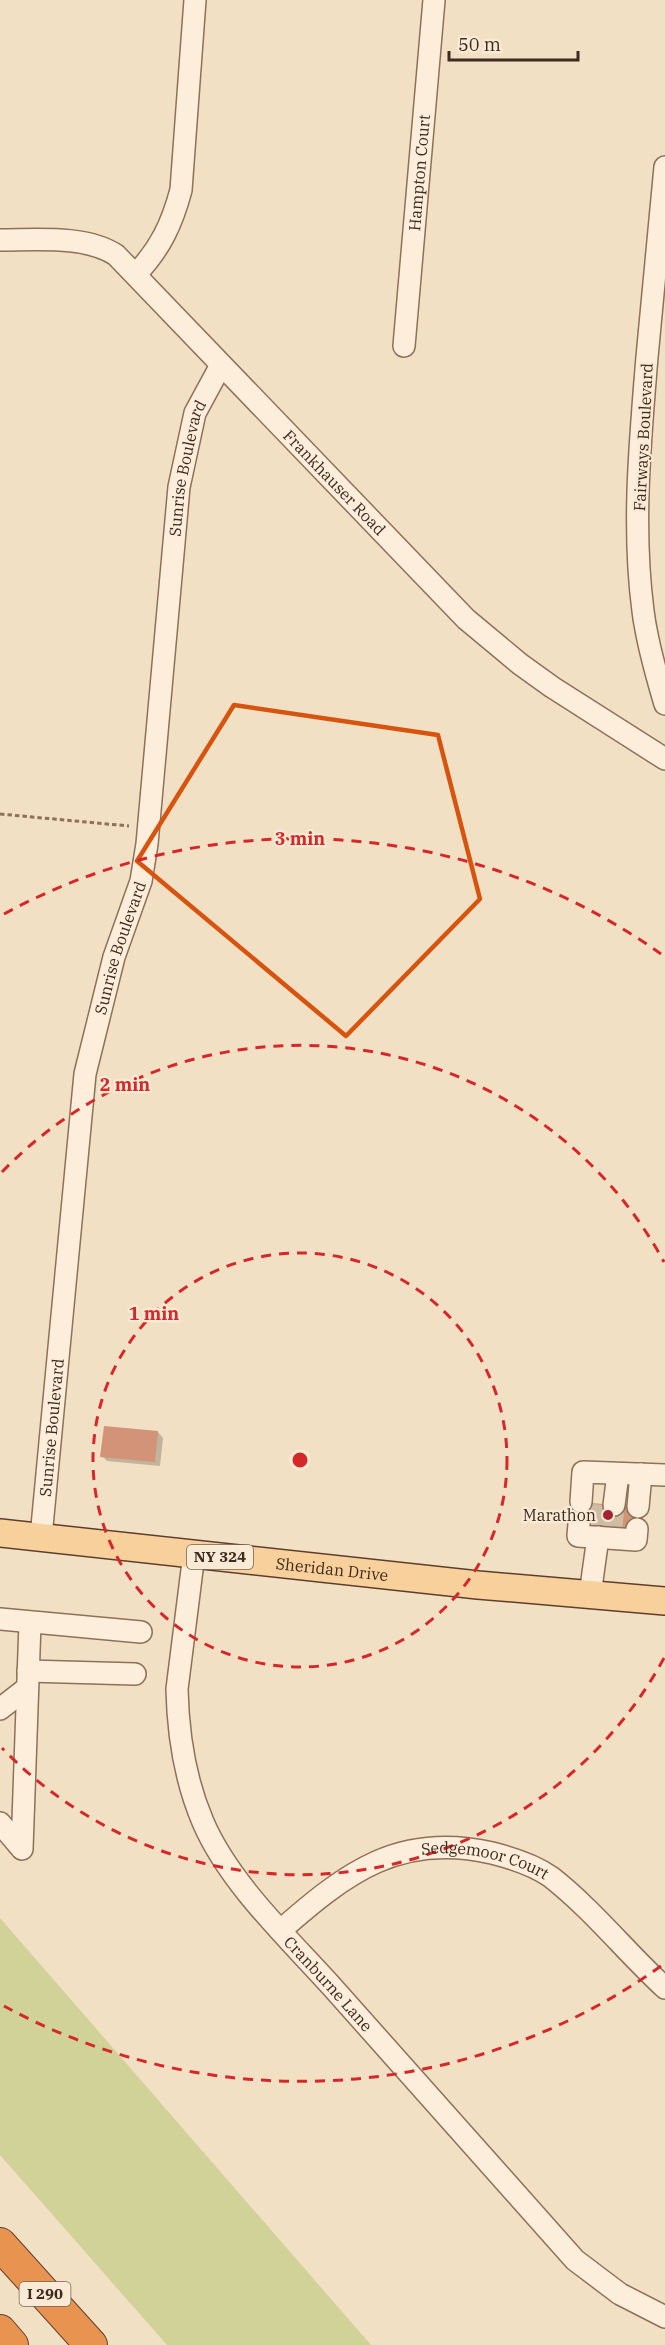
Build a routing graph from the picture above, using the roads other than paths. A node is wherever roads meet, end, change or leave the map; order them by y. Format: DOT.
graph roads {
  1 [pos="195,0"];
  2 [pos="434,0"];
  3 [pos="665,167"];
  4 [pos="0,240"];
  5 [pos="136,274"];
  6 [pos="404,346"];
  7 [pos="221,365"];
  8 [pos="665,704"];
  9 [pos="664,757"];
  10 [pos="607,1473"];
  11 [pos="640,1474"];
  12 [pos="665,1475"];
  13 [pos="638,1507"];
  14 [pos="637,1529"];
  15 [pos="0,1533"];
  16 [pos="40,1538"];
  17 [pos="194,1554"];
  18 [pos="591,1595"];
  19 [pos="665,1601"];
  20 [pos="0,1619"];
  21 [pos="30,1623"];
  22 [pos="141,1632"];
  23 [pos="135,1674"];
  24 [pos="27,1679"];
  25 [pos="0,1709"];
  26 [pos="0,1823"];
  27 [pos="281,1930"];
  28 [pos="665,1988"];
  29 [pos="0,2244"];
  30 [pos="665,2317"];
  31 [pos="0,2331"];
  32 [pos="12,2345"];
  33 [pos="90,2345"];
  1 -- 5 [label="street"];
  2 -- 6 [label="street, Hampton Court"];
  3 -- 8 [label="street, Fairways Boulevard"];
  4 -- 5 [label="street, Frankhauser Road"];
  5 -- 7 [label="street, Frankhauser Road"];
  7 -- 9 [label="street, Frankhauser Road"];
  7 -- 16 [label="street, Sunrise Boulevard"];
  10 -- 10 [label="street"];
  10 -- 11 [label="street"];
  11 -- 12 [label="street"];
  11 -- 13 [label="street"];
  14 -- 18 [label="street"];
  15 -- 16 [label="main road, Sheridan Drive / NY 324"];
  16 -- 17 [label="main road, Sheridan Drive / NY 324"];
  17 -- 18 [label="main road, Sheridan Drive / NY 324"];
  17 -- 27 [label="street, Cranburne Lane"];
  18 -- 19 [label="main road, Sheridan Drive / NY 324"];
  20 -- 21 [label="street"];
  21 -- 22 [label="street"];
  21 -- 24 [label="street"];
  23 -- 24 [label="street"];
  24 -- 25 [label="street"];
  24 -- 26 [label="street"];
  27 -- 28 [label="street, Sedgemoor Court"];
  27 -- 30 [label="street, Cranburne Lane"];
  29 -- 33 [label="highway, I 290"];
  31 -- 32 [label="highway"];
}
